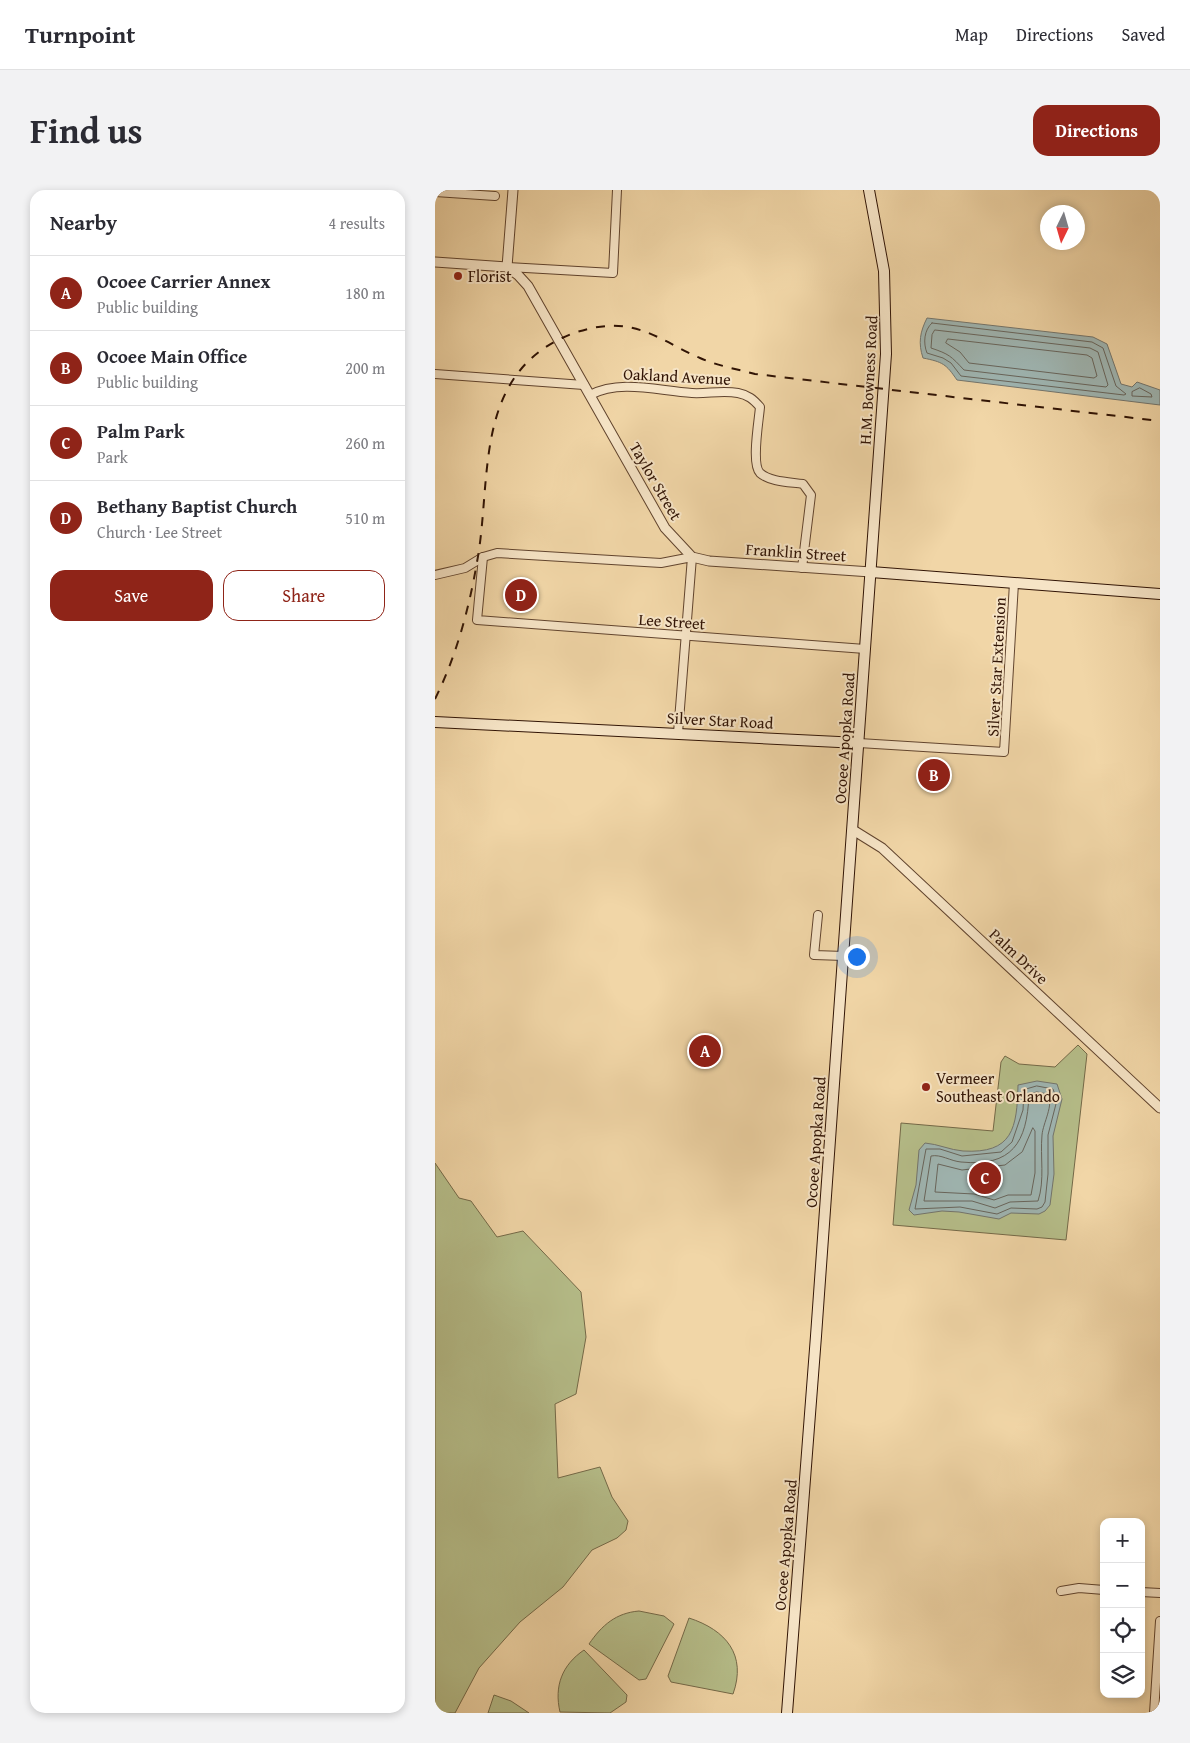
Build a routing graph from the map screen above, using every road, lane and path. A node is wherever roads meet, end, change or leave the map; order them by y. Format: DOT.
graph roads {
  1 [pos="513,190"];
  2 [pos="617,190"];
  3 [pos="869,190"];
  4 [pos="435,192"];
  5 [pos="495,196"];
  6 [pos="435,262"];
  7 [pos="505,266"];
  8 [pos="435,374"];
  9 [pos="584,385"];
  10 [pos="590,395"];
  11 [pos="483,557"];
  12 [pos="691,557"];
  13 [pos="802,568"];
  14 [pos="871,572"];
  15 [pos="435,575"];
  16 [pos="1015,583"];
  17 [pos="1160,594"];
  18 [pos="686,636"];
  19 [pos="865,649"];
  20 [pos="435,722"];
  21 [pos="678,733"];
  22 [pos="859,743"];
  23 [pos="1004,752"];
  24 [pos="853,830"];
  25 [pos="818,915"];
  26 [pos="843,956"];
  27 [pos="1160,1108"];
  28 [pos="1100,1590"];
  29 [pos="1061,1591"];
  30 [pos="1145,1592"];
  31 [pos="1160,1593"];
  32 [pos="1160,1621"];
  33 [pos="787,1713"];
  34 [pos="1153,1713"];
  1 -- 7 [label="street"];
  2 -- 7 [label="street"];
  3 -- 14 [label="main road, H.M. Bowness Road"];
  4 -- 5 [label="street"];
  6 -- 7 [label="street"];
  7 -- 9 [label="street, Taylor Street"];
  8 -- 9 [label="street"];
  9 -- 10 [label="street, Taylor Street"];
  10 -- 12 [label="street, Taylor Street"];
  10 -- 13 [label="street, Oakland Avenue"];
  11 -- 12 [label="street, Franklin Street"];
  11 -- 15 [label="street, Franklin Street"];
  11 -- 18 [label="street, Lee Street"];
  12 -- 13 [label="street, Franklin Street"];
  12 -- 18 [label="street"];
  13 -- 14 [label="street, Franklin Street"];
  14 -- 16 [label="main road, Franklin Street"];
  14 -- 19 [label="main road, Ocoee Apopka Road"];
  16 -- 17 [label="main road, Franklin Street"];
  16 -- 23 [label="street, Silver Star Extension"];
  18 -- 19 [label="street, Lee Street"];
  18 -- 21 [label="street"];
  19 -- 22 [label="main road, Ocoee Apopka Road"];
  20 -- 21 [label="main road, Silver Star Road"];
  21 -- 22 [label="main road, Silver Star Road"];
  22 -- 23 [label="street, Silver Star Road"];
  22 -- 24 [label="main road, Ocoee Apopka Road"];
  24 -- 26 [label="main road, Ocoee Apopka Road"];
  24 -- 27 [label="street, Palm Drive"];
  25 -- 26 [label="street"];
  26 -- 33 [label="main road, Ocoee Apopka Road"];
  28 -- 29 [label="street"];
  30 -- 31 [label="street"];
  32 -- 34 [label="street"];
}
